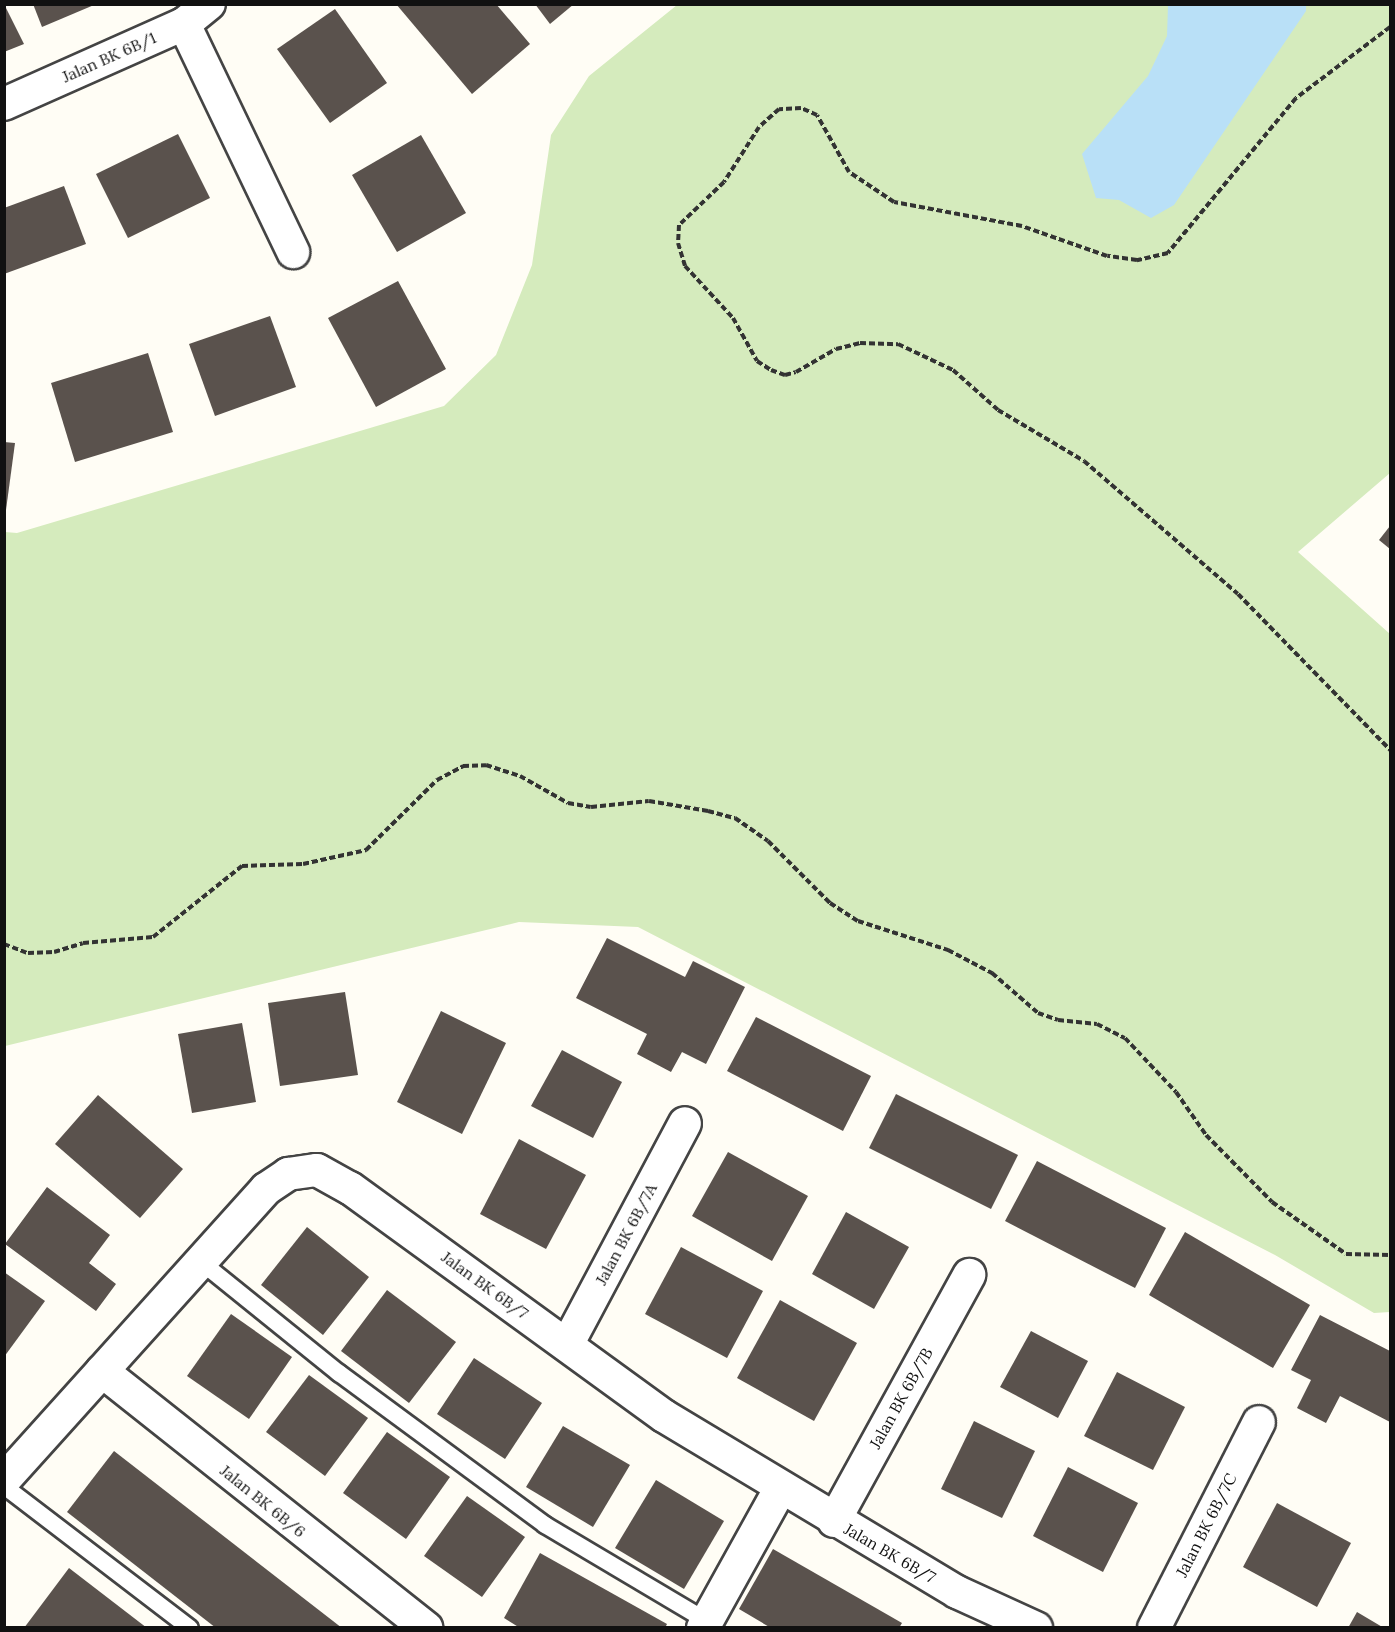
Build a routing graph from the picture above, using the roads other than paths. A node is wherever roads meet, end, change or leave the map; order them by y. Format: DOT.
graph roads {
  1 [pos="209,4"];
  2 [pos="184,24"];
  3 [pos="4,104"];
  4 [pos="293,252"];
  5 [pos="685,1123"];
  6 [pos="200,1261"];
  7 [pos="969,1275"];
  8 [pos="567,1345"];
  9 [pos="102,1371"];
  10 [pos="1259,1422"];
  11 [pos="4,1480"];
  12 [pos="4,1486"];
  13 [pos="780,1489"];
  14 [pos="834,1521"];
  15 [pos="709,1625"];
  16 [pos="190,1628"];
  17 [pos="426,1628"];
  18 [pos="1036,1628"];
  19 [pos="1154,1628"];
  1 -- 2 [label="street, Jalan BK 6B/1"];
  2 -- 3 [label="street, Jalan BK 6B/1"];
  2 -- 4 [label="street"];
  5 -- 8 [label="street, Jalan BK 6B/7A"];
  6 -- 8 [label="street, Jalan BK 6B/7"];
  6 -- 9 [label="street, Jalan BK 6B/7"];
  6 -- 15 [label="lane"];
  7 -- 14 [label="street, Jalan BK 6B/7B"];
  8 -- 13 [label="street, Jalan BK 6B/7"];
  9 -- 11 [label="street, Jalan BK 6B/7"];
  9 -- 17 [label="street, Jalan BK 6B/6"];
  10 -- 19 [label="street, Jalan BK 6B/7C"];
  12 -- 16 [label="lane"];
  13 -- 14 [label="street, Jalan BK 6B/7"];
  13 -- 15 [label="street"];
  14 -- 18 [label="street, Jalan BK 6B/7"];
}
